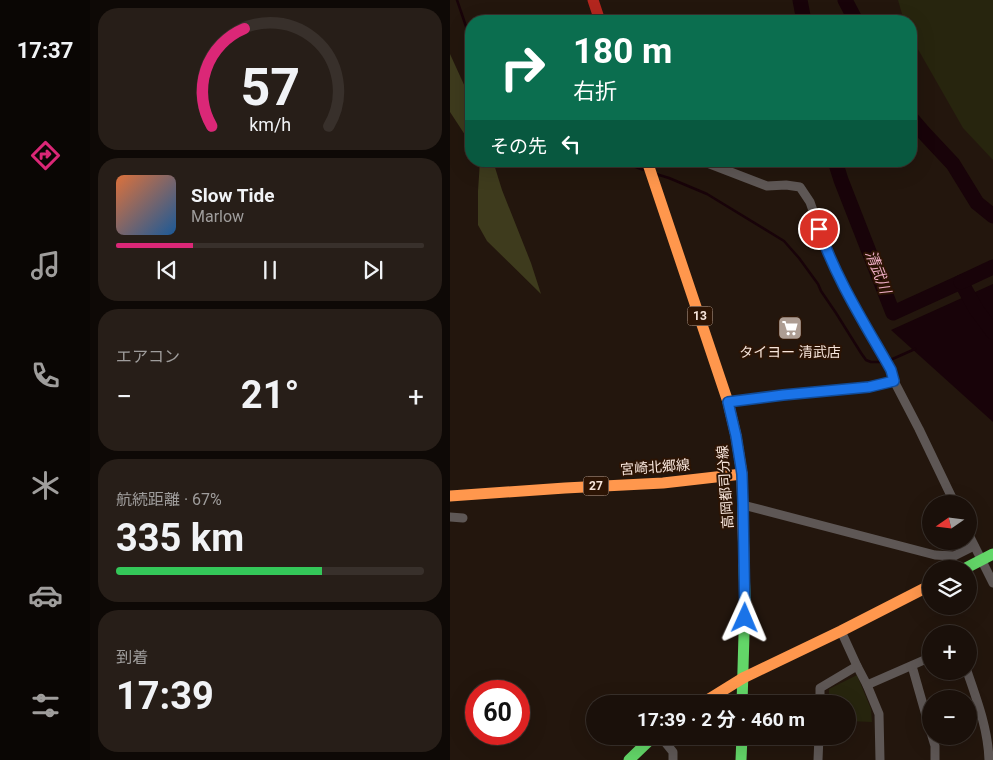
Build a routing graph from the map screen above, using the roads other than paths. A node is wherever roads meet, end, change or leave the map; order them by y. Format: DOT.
graph roads {
  1 [pos="593,0"];
  2 [pos="598,15"];
  3 [pos="649,167"];
  4 [pos="718,167"];
  5 [pos="894,381"];
  6 [pos="728,402"];
  7 [pos="742,474"];
  8 [pos="951,495"];
  9 [pos="450,496"];
  10 [pos="743,505"];
  11 [pos="450,517"];
  12 [pos="463,518"];
  13 [pos="966,550"];
  14 [pos="986,558"];
  15 [pos="993,583"];
  16 [pos="922,590"];
  17 [pos="841,631"];
  18 [pos="922,661"];
  19 [pos="857,666"];
  20 [pos="912,666"];
  21 [pos="743,678"];
  22 [pos="970,680"];
  23 [pos="867,685"];
  24 [pos="716,695"];
  25 [pos="742,695"];
  26 [pos="820,695"];
  27 [pos="922,700"];
  28 [pos="644,745"];
  29 [pos="667,745"];
  30 [pos="742,745"];
  31 [pos="819,745"];
  32 [pos="935,745"];
  33 [pos="628,760"];
  34 [pos="673,760"];
  35 [pos="741,760"];
  36 [pos="818,760"];
  37 [pos="880,760"];
  38 [pos="934,760"];
  39 [pos="989,760"];
  1 -- 2 [label="main road"];
  3 -- 6 [label="main road, 高岡都司分線 / 13"];
  4 -- 5 [label="street"];
  5 -- 6 [label="street"];
  5 -- 8 [label="street"];
  6 -- 7 [label="main road, 高岡都司分線 / 13"];
  7 -- 9 [label="main road, 宮崎北郷線 / 27"];
  7 -- 10 [label="main road, 高岡都司分線 / 13"];
  10 -- 13 [label="street"];
  10 -- 21 [label="main road, 高岡都司分線 / 13"];
  11 -- 12 [label="street"];
  14 -- 15 [label="street"];
  16 -- 17 [label="main road"];
  17 -- 19 [label="street"];
  17 -- 21 [label="main road"];
  18 -- 20 [label="street"];
  19 -- 23 [label="street"];
  19 -- 26 [label="street"];
  20 -- 23 [label="street"];
  20 -- 27 [label="street"];
  21 -- 24 [label="main road"];
  21 -- 25 [label="main road, 高岡都司分線 / 13"];
  22 -- 39 [label="street"];
  23 -- 37 [label="street"];
  28 -- 33 [label="main road"];
  29 -- 34 [label="street"];
  30 -- 35 [label="main road"];
  31 -- 36 [label="street"];
  32 -- 38 [label="street"];
}
